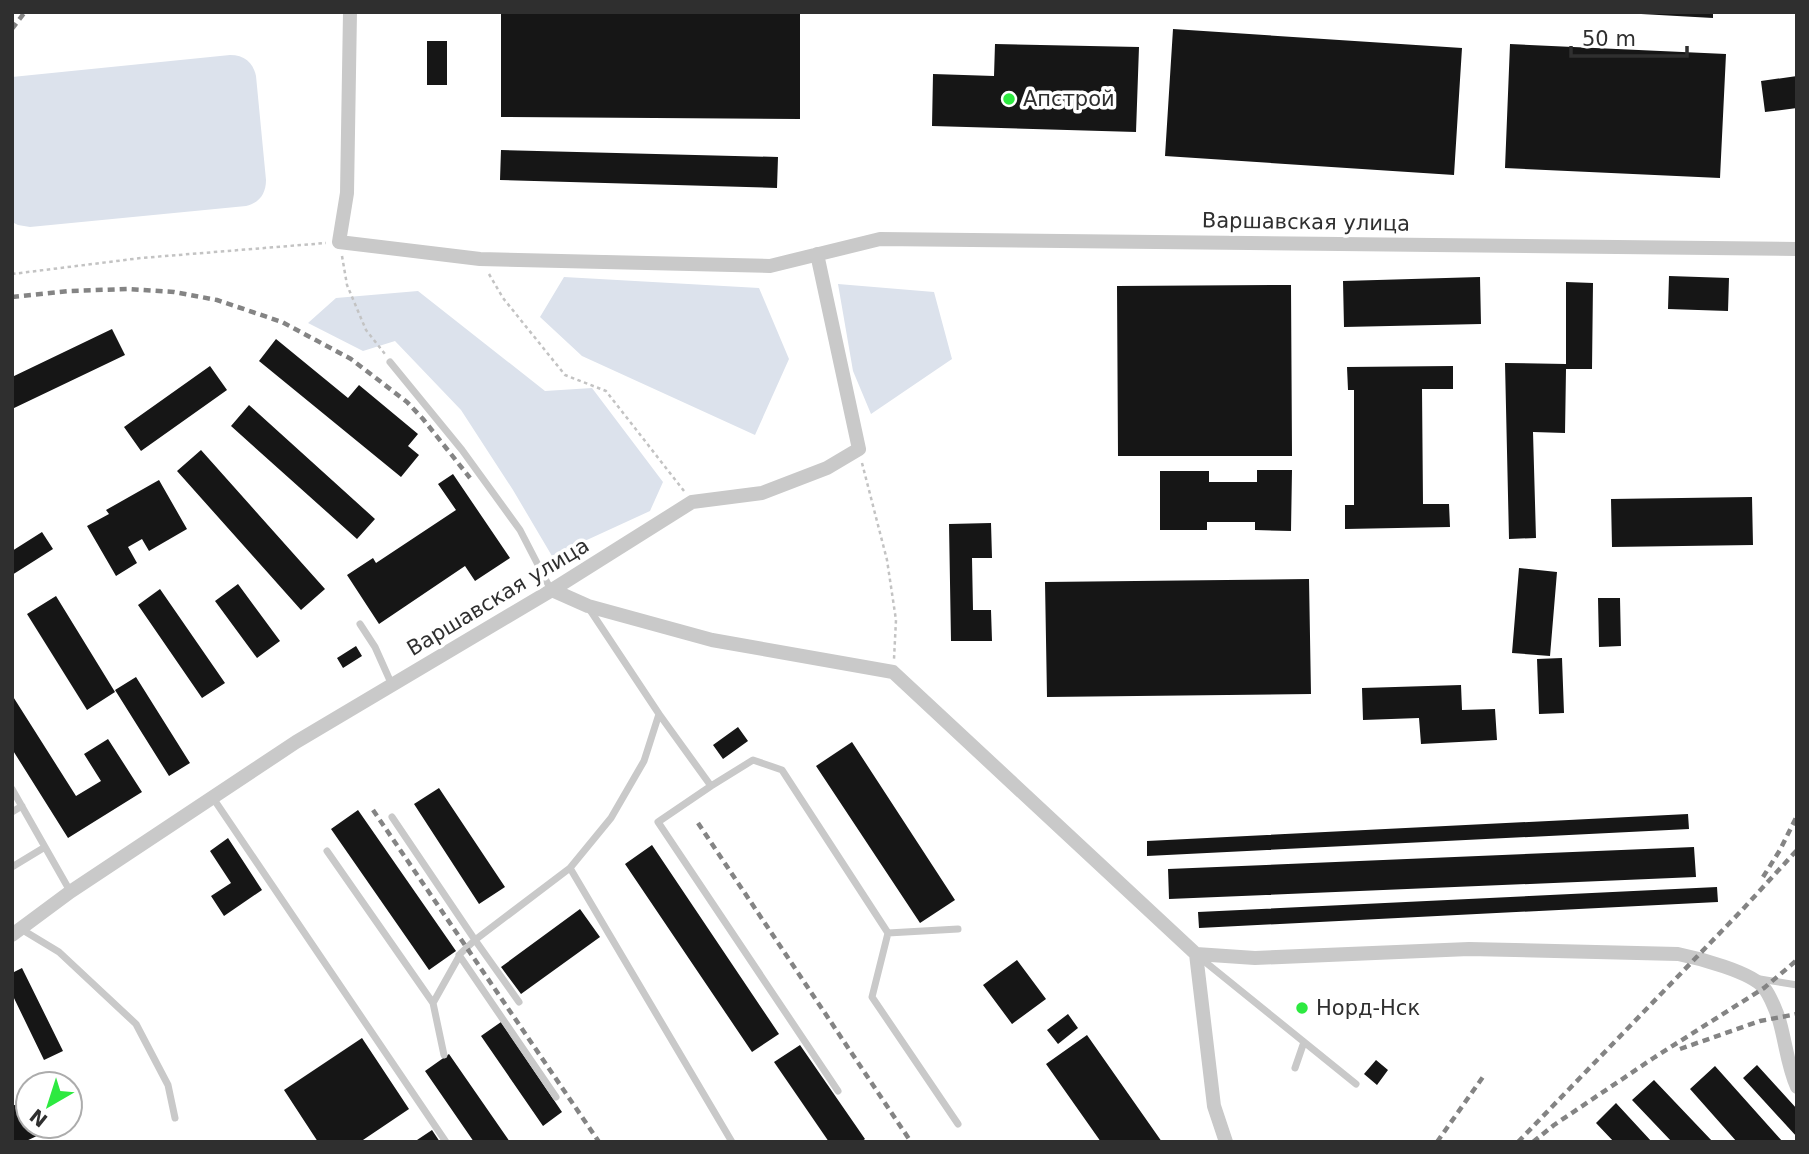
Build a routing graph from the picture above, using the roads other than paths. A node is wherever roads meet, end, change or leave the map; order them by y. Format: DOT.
graph roads {
  1 [pos="349,12"];
  2 [pos="1797,249"];
  3 [pos="817,254"];
  4 [pos="390,362"];
  5 [pos="552,590"];
  6 [pos="588,606"];
  7 [pos="360,624"];
  8 [pos="392,685"];
  9 [pos="659,714"];
  10 [pos="711,786"];
  11 [pos="12,789"];
  12 [pos="212,797"];
  13 [pos="22,806"];
  14 [pos="12,812"];
  15 [pos="392,817"];
  16 [pos="45,848"];
  17 [pos="327,851"];
  18 [pos="12,867"];
  19 [pos="570,868"];
  20 [pos="70,892"];
  21 [pos="958,929"];
  22 [pos="17,932"];
  23 [pos="888,933"];
  24 [pos="475,940"];
  25 [pos="1196,954"];
  26 [pos="459,955"];
  27 [pos="1749,977"];
  28 [pos="1797,985"];
  29 [pos="519,1002"];
  30 [pos="433,1003"];
  31 [pos="1304,1042"];
  32 [pos="443,1055"];
  33 [pos="1295,1068"];
  34 [pos="1356,1084"];
  35 [pos="1797,1087"];
  36 [pos="838,1091"];
  37 [pos="556,1097"];
  38 [pos="175,1118"];
  39 [pos="958,1124"];
  40 [pos="446,1142"];
  41 [pos="732,1142"];
  42 [pos="1227,1142"];
  1 -- 3 [label="street, Варшавская улица"];
  2 -- 3 [label="street, Варшавская улица"];
  3 -- 5 [label="street, Варшавская улица"];
  4 -- 5 [label="lane"];
  5 -- 6 [label="street"];
  5 -- 8 [label="street, Варшавская улица"];
  6 -- 9 [label="lane"];
  6 -- 25 [label="street"];
  7 -- 8 [label="lane"];
  8 -- 12 [label="street, Варшавская улица"];
  9 -- 10 [label="lane"];
  9 -- 19 [label="lane"];
  10 -- 23 [label="lane"];
  10 -- 36 [label="lane"];
  11 -- 13 [label="lane"];
  12 -- 20 [label="street, Варшавская улица"];
  12 -- 40 [label="lane"];
  13 -- 14 [label="lane"];
  13 -- 16 [label="lane"];
  15 -- 24 [label="lane"];
  16 -- 18 [label="lane"];
  16 -- 20 [label="lane"];
  17 -- 30 [label="lane"];
  19 -- 24 [label="lane"];
  19 -- 41 [label="lane"];
  20 -- 22 [label="street, Варшавская улица"];
  21 -- 23 [label="lane"];
  22 -- 38 [label="lane"];
  23 -- 39 [label="lane"];
  24 -- 26 [label="lane"];
  24 -- 29 [label="lane"];
  25 -- 27 [label="street"];
  25 -- 31 [label="lane"];
  25 -- 42 [label="street"];
  26 -- 30 [label="lane"];
  26 -- 37 [label="lane"];
  27 -- 28 [label="lane"];
  27 -- 35 [label="street"];
  30 -- 32 [label="lane"];
  31 -- 33 [label="lane"];
  31 -- 34 [label="lane"];
}
